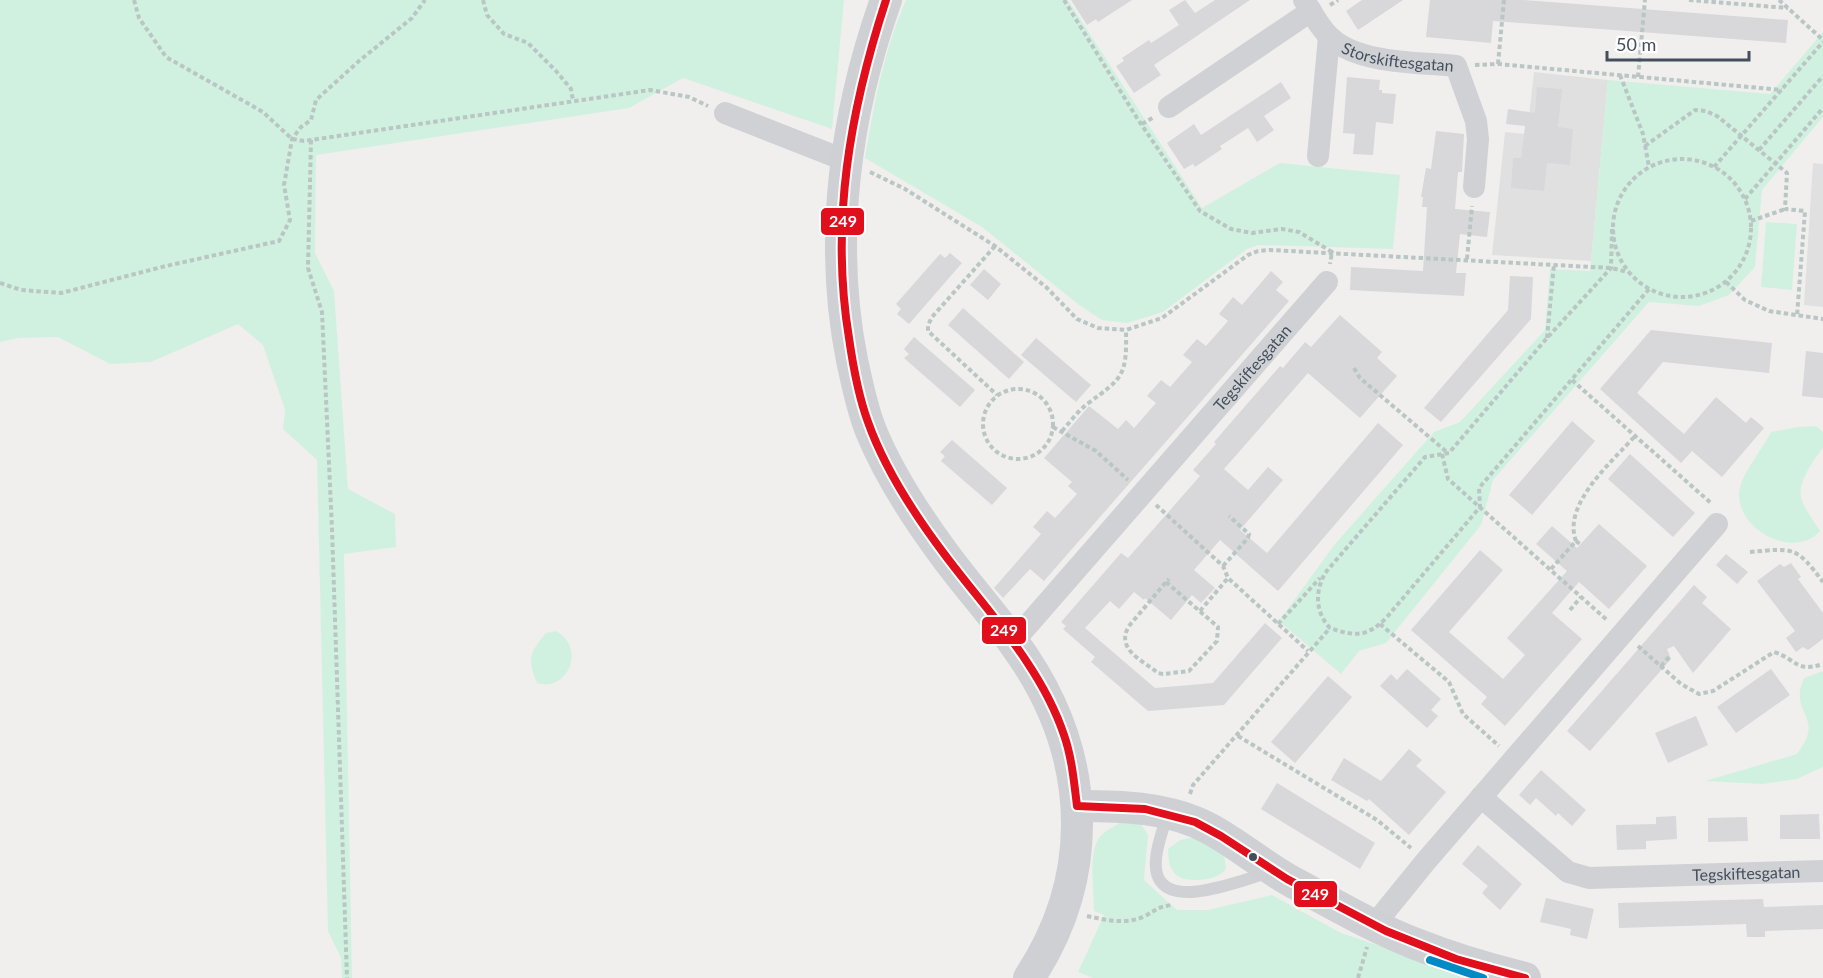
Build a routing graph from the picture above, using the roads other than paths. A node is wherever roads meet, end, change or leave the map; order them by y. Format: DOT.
graph roads {
  1 [pos="886,0"];
  2 [pos="1308,5"];
  3 [pos="1329,37"];
  4 [pos="1169,107"];
  5 [pos="725,114"];
  6 [pos="1318,156"];
  7 [pos="847,161"];
  8 [pos="1474,187"];
  9 [pos="1327,282"];
  10 [pos="1716,515"];
  11 [pos="1013,642"];
  12 [pos="1481,797"];
  13 [pos="1077,806"];
  14 [pos="1175,816"];
  15 [pos="1823,871"];
  16 [pos="1273,872"];
  17 [pos="1374,925"];
  18 [pos="1029,978"];
  19 [pos="1525,978"];
  1 -- 7 [label="street"];
  2 -- 3 [label="street, Storskiftesgatan"];
  2 -- 4 [label="street, Storskiftesgatan"];
  3 -- 6 [label="street, Storskiftesgatan"];
  3 -- 8 [label="street, Storskiftesgatan"];
  5 -- 7 [label="street"];
  7 -- 11 [label="street"];
  9 -- 11 [label="street, Tegskiftesgatan"];
  10 -- 12 [label="street"];
  11 -- 13 [label="street"];
  12 -- 15 [label="street, Tegskiftesgatan"];
  12 -- 17 [label="street"];
  13 -- 14 [label="street"];
  13 -- 18 [label="street"];
  14 -- 16 [label="street"];
  14 -- 16 [label="lane"];
  16 -- 17 [label="street"];
  17 -- 19 [label="street"];
}
